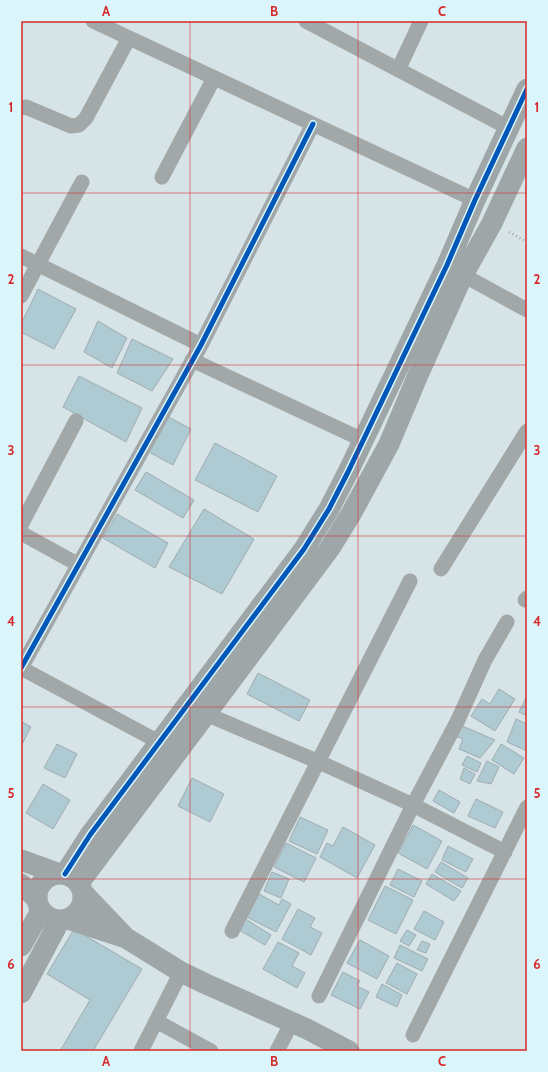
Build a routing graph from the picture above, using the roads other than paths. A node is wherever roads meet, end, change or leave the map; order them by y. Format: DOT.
graph roads {
  1 [pos="93,21"];
  2 [pos="306,21"];
  3 [pos="421,21"];
  4 [pos="129,38"];
  5 [pos="398,70"];
  6 [pos="214,78"];
  7 [pos="527,89"];
  8 [pos="21,108"];
  9 [pos="313,124"];
  10 [pos="509,128"];
  11 [pos="527,148"];
  12 [pos="162,177"];
  13 [pos="82,182"];
  14 [pos="475,200"];
  15 [pos="21,256"];
  16 [pos="38,264"];
  17 [pos="455,270"];
  18 [pos="21,296"];
  19 [pos="527,310"];
  20 [pos="200,344"];
  21 [pos="192,360"];
  22 [pos="76,421"];
  23 [pos="527,431"];
  24 [pos="363,440"];
  25 [pos="21,525"];
  26 [pos="21,533"];
  27 [pos="79,565"];
  28 [pos="441,569"];
  29 [pos="410,580"];
  30 [pos="507,622"];
  31 [pos="21,668"];
  32 [pos="188,703"];
  33 [pos="206,714"];
  34 [pos="159,742"];
  35 [pos="318,762"];
  36 [pos="413,805"];
  37 [pos="527,808"];
  38 [pos="521,835"];
  39 [pos="505,852"];
  40 [pos="21,860"];
  41 [pos="71,881"];
  42 [pos="21,884"];
  43 [pos="39,905"];
  44 [pos="64,919"];
  45 [pos="232,931"];
  46 [pos="126,938"];
  47 [pos="21,946"];
  48 [pos="182,972"];
  49 [pos="21,993"];
  50 [pos="319,996"];
  51 [pos="156,1021"];
  52 [pos="292,1022"];
  53 [pos="413,1036"];
  54 [pos="141,1051"];
  55 [pos="212,1051"];
  56 [pos="277,1051"];
  57 [pos="349,1051"];
  1 -- 4 [label="street"];
  2 -- 5 [label="street"];
  3 -- 5 [label="street"];
  4 -- 6 [label="street"];
  4 -- 8 [label="street"];
  5 -- 10 [label="street"];
  6 -- 9 [label="street"];
  6 -- 12 [label="street"];
  7 -- 10 [label="street"];
  9 -- 14 [label="street"];
  9 -- 20 [label="street"];
  10 -- 14 [label="street"];
  11 -- 17 [label="street"];
  13 -- 16 [label="street"];
  14 -- 17 [label="street"];
  15 -- 16 [label="street"];
  16 -- 18 [label="street"];
  16 -- 20 [label="street"];
  17 -- 19 [label="street"];
  17 -- 24 [label="street"];
  17 -- 33 [label="street"];
  20 -- 21 [label="street"];
  21 -- 24 [label="street"];
  21 -- 27 [label="street"];
  22 -- 25 [label="street"];
  23 -- 28 [label="street"];
  24 -- 32 [label="street"];
  26 -- 27 [label="street"];
  27 -- 31 [label="street"];
  29 -- 35 [label="street"];
  30 -- 36 [label="street"];
  31 -- 34 [label="street"];
  32 -- 33 [label="street"];
  32 -- 34 [label="street"];
  33 -- 35 [label="street"];
  33 -- 41 [label="street"];
  34 -- 41 [label="street"];
  35 -- 36 [label="street"];
  35 -- 45 [label="street"];
  36 -- 39 [label="street"];
  36 -- 50 [label="street"];
  37 -- 38 [label="street"];
  38 -- 39 [label="street"];
  39 -- 53 [label="street"];
  40 -- 41 [label="street"];
  41 -- 43 [label="street"];
  41 -- 44 [label="street"];
  41 -- 46 [label="street"];
  42 -- 43 [label="street"];
  43 -- 44 [label="street"];
  43 -- 47 [label="street"];
  44 -- 46 [label="street"];
  44 -- 49 [label="street"];
  46 -- 48 [label="street"];
  48 -- 51 [label="street"];
  48 -- 52 [label="street"];
  51 -- 54 [label="street"];
  51 -- 55 [label="street"];
  52 -- 56 [label="street"];
  52 -- 57 [label="street"];
}
